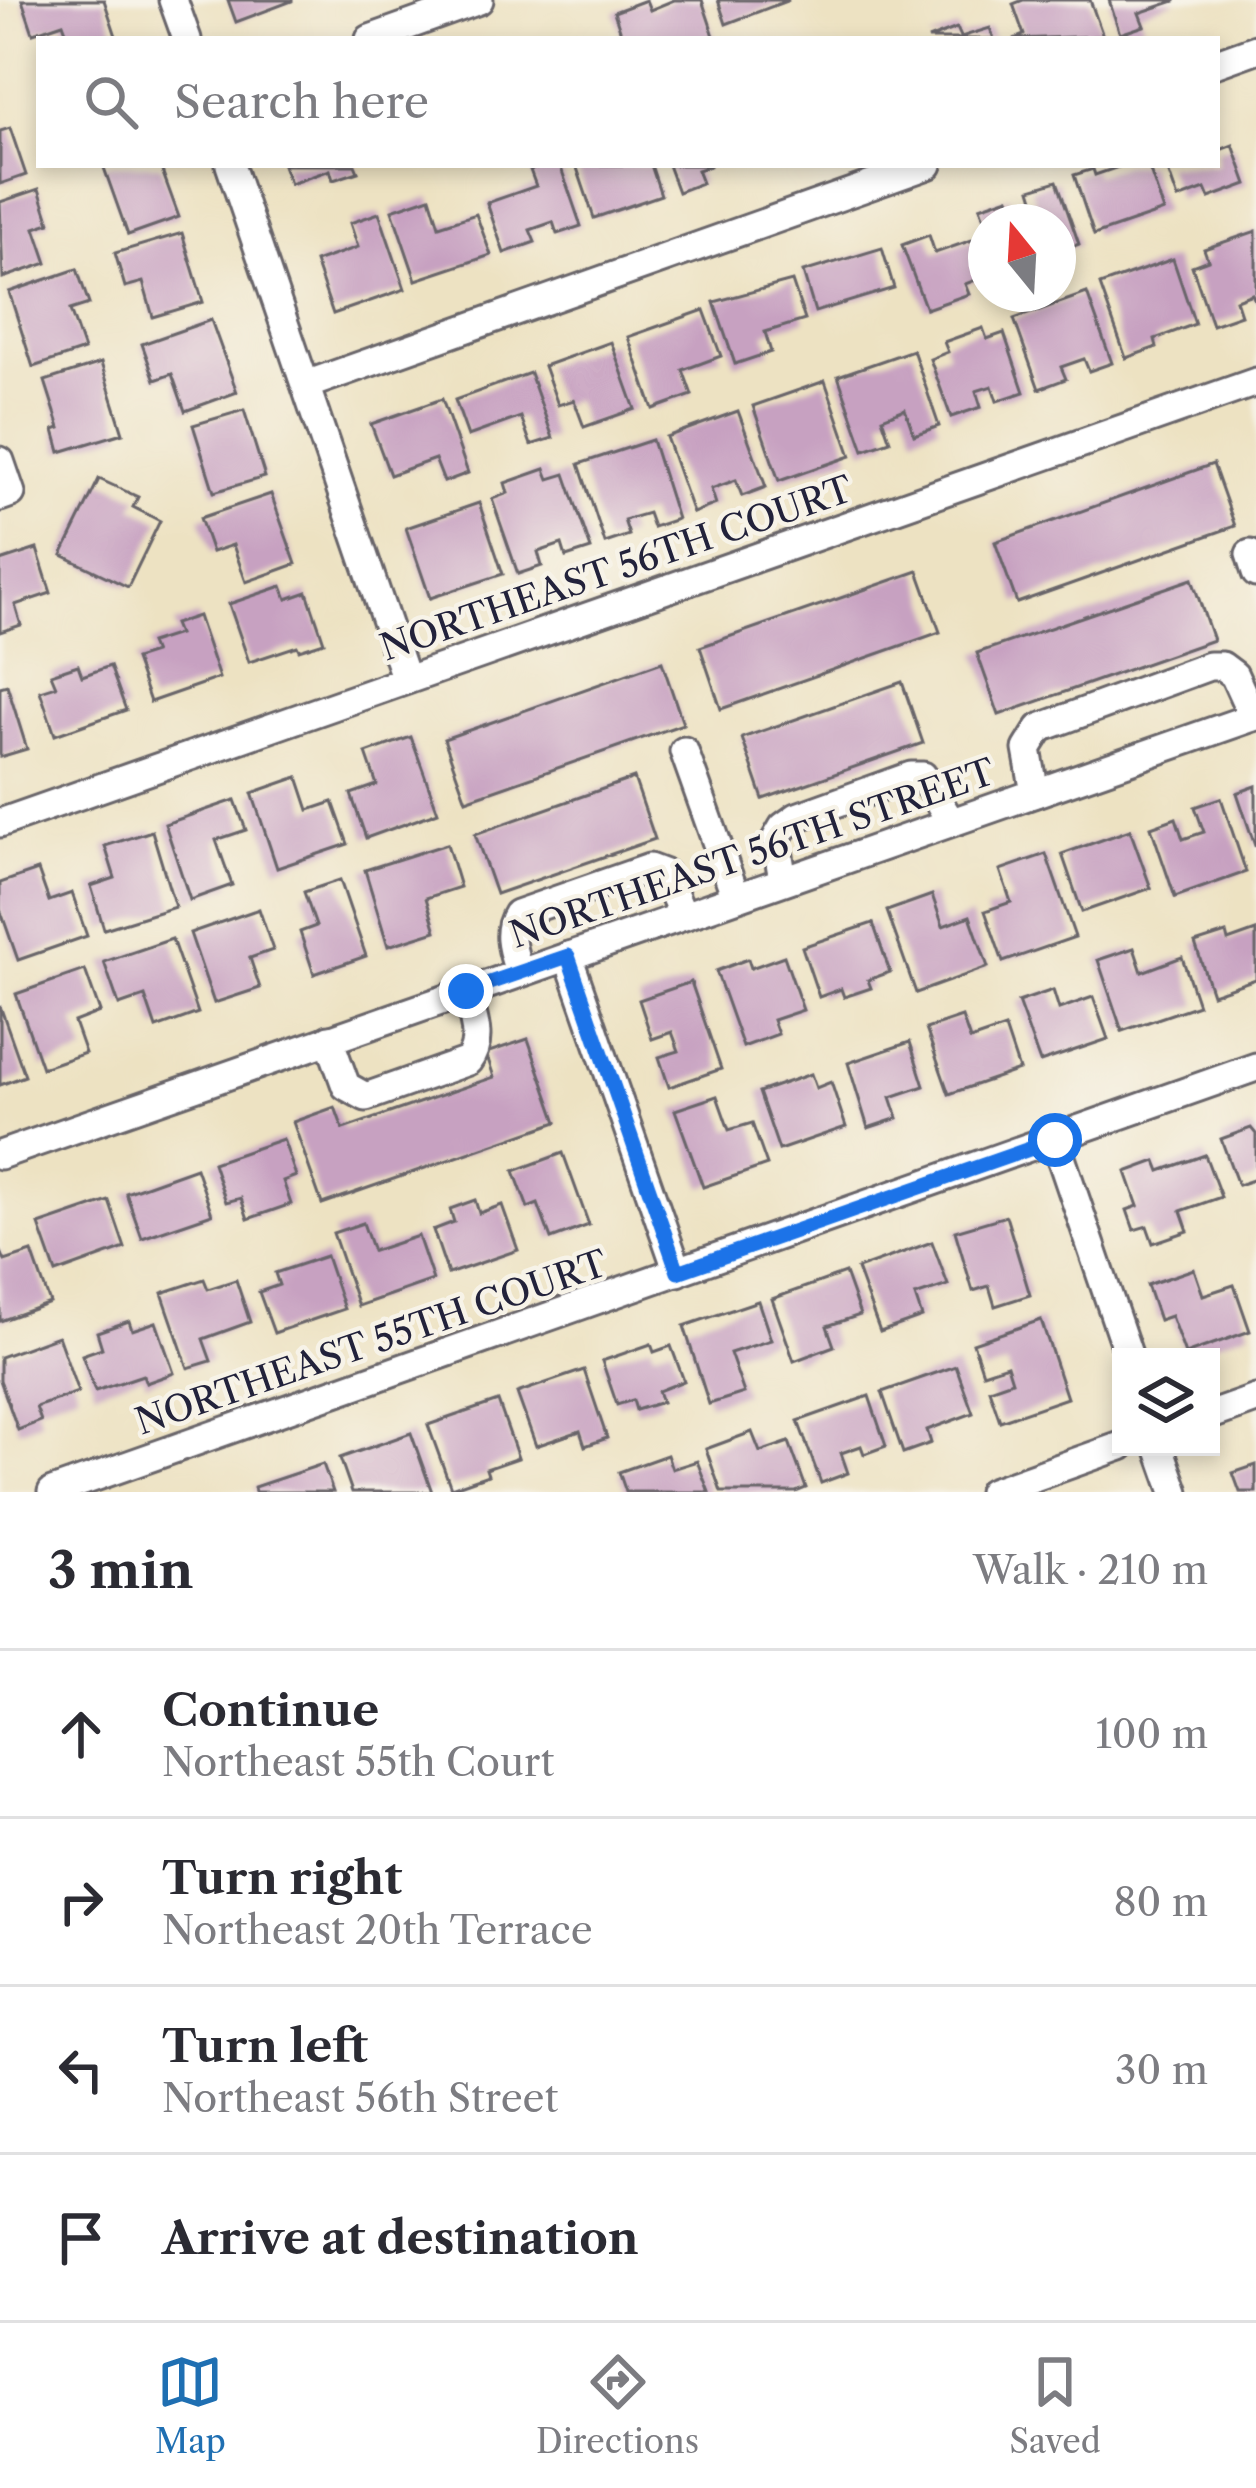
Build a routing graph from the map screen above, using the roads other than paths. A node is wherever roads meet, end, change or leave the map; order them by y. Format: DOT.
graph roads {
  1 [pos="173,0"];
  2 [pos="479,0"];
  3 [pos="186,36"];
  4 [pos="378,36"];
  5 [pos="1256,49"];
  6 [pos="1220,62"];
  7 [pos="231,168"];
  8 [pos="920,168"];
  9 [pos="1256,382"];
  10 [pos="306,385"];
  11 [pos="0,461"];
  12 [pos="5,495"];
  13 [pos="406,680"];
  14 [pos="1255,717"];
  15 [pos="684,751"];
  16 [pos="1035,793"];
  17 [pos="951,822"];
  18 [pos="0,823"];
  19 [pos="783,880"];
  20 [pos="736,897"];
  21 [pos="683,915"];
  22 [pos="568,956"];
  23 [pos="519,973"];
  24 [pos="466,991"];
  25 [pos="329,1039"];
  26 [pos="1256,1067"];
  27 [pos="1055,1140"];
  28 [pos="0,1155"];
  29 [pos="678,1272"];
  30 [pos="1126,1348"];
  31 [pos="1256,1399"];
  32 [pos="1220,1412"];
  33 [pos="1112,1450"];
  34 [pos="1162,1456"];
  35 [pos="52,1492"];
  36 [pos="992,1492"];
  37 [pos="1175,1492"];
  1 -- 3 [label="street"];
  2 -- 4 [label="street"];
  5 -- 6 [label="street"];
  7 -- 10 [label="street"];
  8 -- 10 [label="street"];
  9 -- 13 [label="street, NORTHEAST 56TH COURT"];
  10 -- 13 [label="street"];
  11 -- 12 [label="street"];
  13 -- 18 [label="street, NORTHEAST 56TH COURT"];
  14 -- 16 [label="street, NORTHEAST 56TH STREET"];
  14 -- 16 [label="street"];
  15 -- 20 [label="street"];
  16 -- 17 [label="street, NORTHEAST 56TH STREET"];
  17 -- 19 [label="street, NORTHEAST 56TH STREET"];
  17 -- 19 [label="street"];
  19 -- 20 [label="street, NORTHEAST 56TH STREET"];
  20 -- 21 [label="street, NORTHEAST 56TH STREET"];
  21 -- 22 [label="street, NORTHEAST 56TH STREET"];
  21 -- 23 [label="street"];
  22 -- 23 [label="street, NORTHEAST 56TH STREET"];
  22 -- 29 [label="street"];
  23 -- 24 [label="street, NORTHEAST 56TH STREET"];
  24 -- 25 [label="street, NORTHEAST 56TH STREET"];
  24 -- 25 [label="street"];
  25 -- 28 [label="street, NORTHEAST 56TH STREET"];
  26 -- 27 [label="street, NORTHEAST 55TH COURT"];
  27 -- 29 [label="street, NORTHEAST 55TH COURT"];
  27 -- 30 [label="street"];
  29 -- 35 [label="street, NORTHEAST 55TH COURT"];
  31 -- 32 [label="street"];
  33 -- 36 [label="street"];
  34 -- 37 [label="street"];
}
